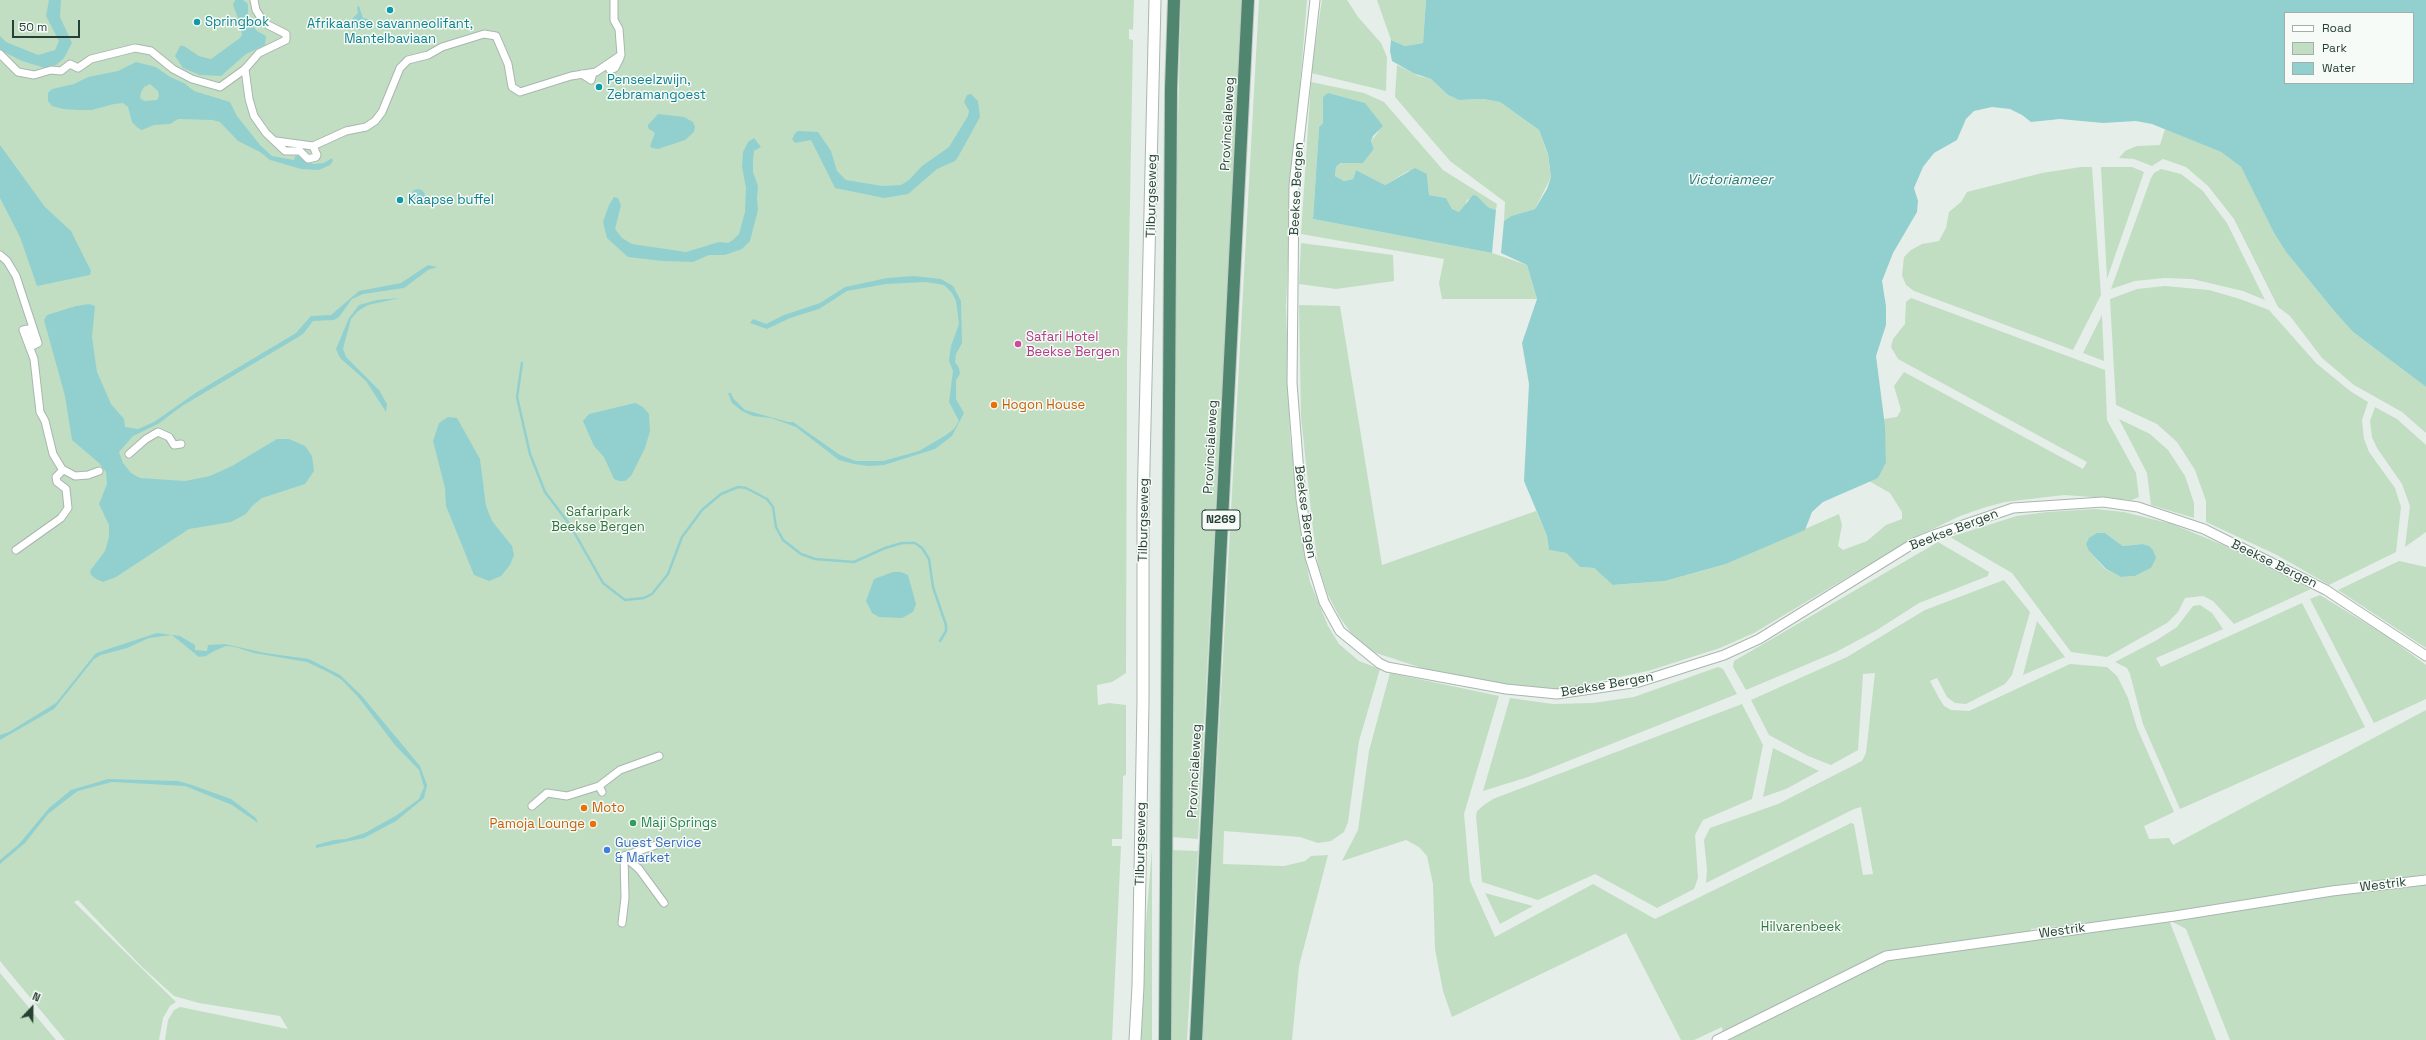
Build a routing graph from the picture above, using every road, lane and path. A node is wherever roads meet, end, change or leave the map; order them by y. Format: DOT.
graph roads {
  1 [pos="254,0"];
  2 [pos="614,0"];
  3 [pos="1155,0"];
  4 [pos="1174,0"];
  5 [pos="1248,0"];
  6 [pos="1315,0"];
  7 [pos="0,54"];
  8 [pos="245,68"];
  9 [pos="276,141"];
  10 [pos="314,146"];
  11 [pos="0,255"];
  12 [pos="181,444"];
  13 [pos="129,454"];
  14 [pos="63,470"];
  15 [pos="99,471"];
  16 [pos="16,550"];
  17 [pos="2426,656"];
  18 [pos="659,756"];
  19 [pos="532,806"];
  20 [pos="662,843"];
  21 [pos="624,856"];
  22 [pos="2426,880"];
  23 [pos="664,903"];
  24 [pos="622,923"];
  25 [pos="1135,1040"];
  26 [pos="1164,1040"];
  27 [pos="1196,1040"];
  28 [pos="1716,1040"];
  1 -- 8 [label="street"];
  2 -- 10 [label="street"];
  3 -- 25 [label="street, Tilburgseweg"];
  4 -- 26 [label="highway, Provincialeweg"];
  5 -- 27 [label="highway, Provincialeweg / N269"];
  6 -- 17 [label="street, Beekse Bergen"];
  7 -- 8 [label="street"];
  8 -- 9 [label="street"];
  9 -- 10 [label="street"];
  9 -- 10 [label="street"];
  11 -- 14 [label="street"];
  12 -- 13 [label="street"];
  14 -- 15 [label="street"];
  14 -- 16 [label="street"];
  18 -- 19 [label="street"];
  20 -- 21 [label="street"];
  21 -- 23 [label="street"];
  21 -- 24 [label="street"];
  22 -- 28 [label="street, Westrik"];
}
